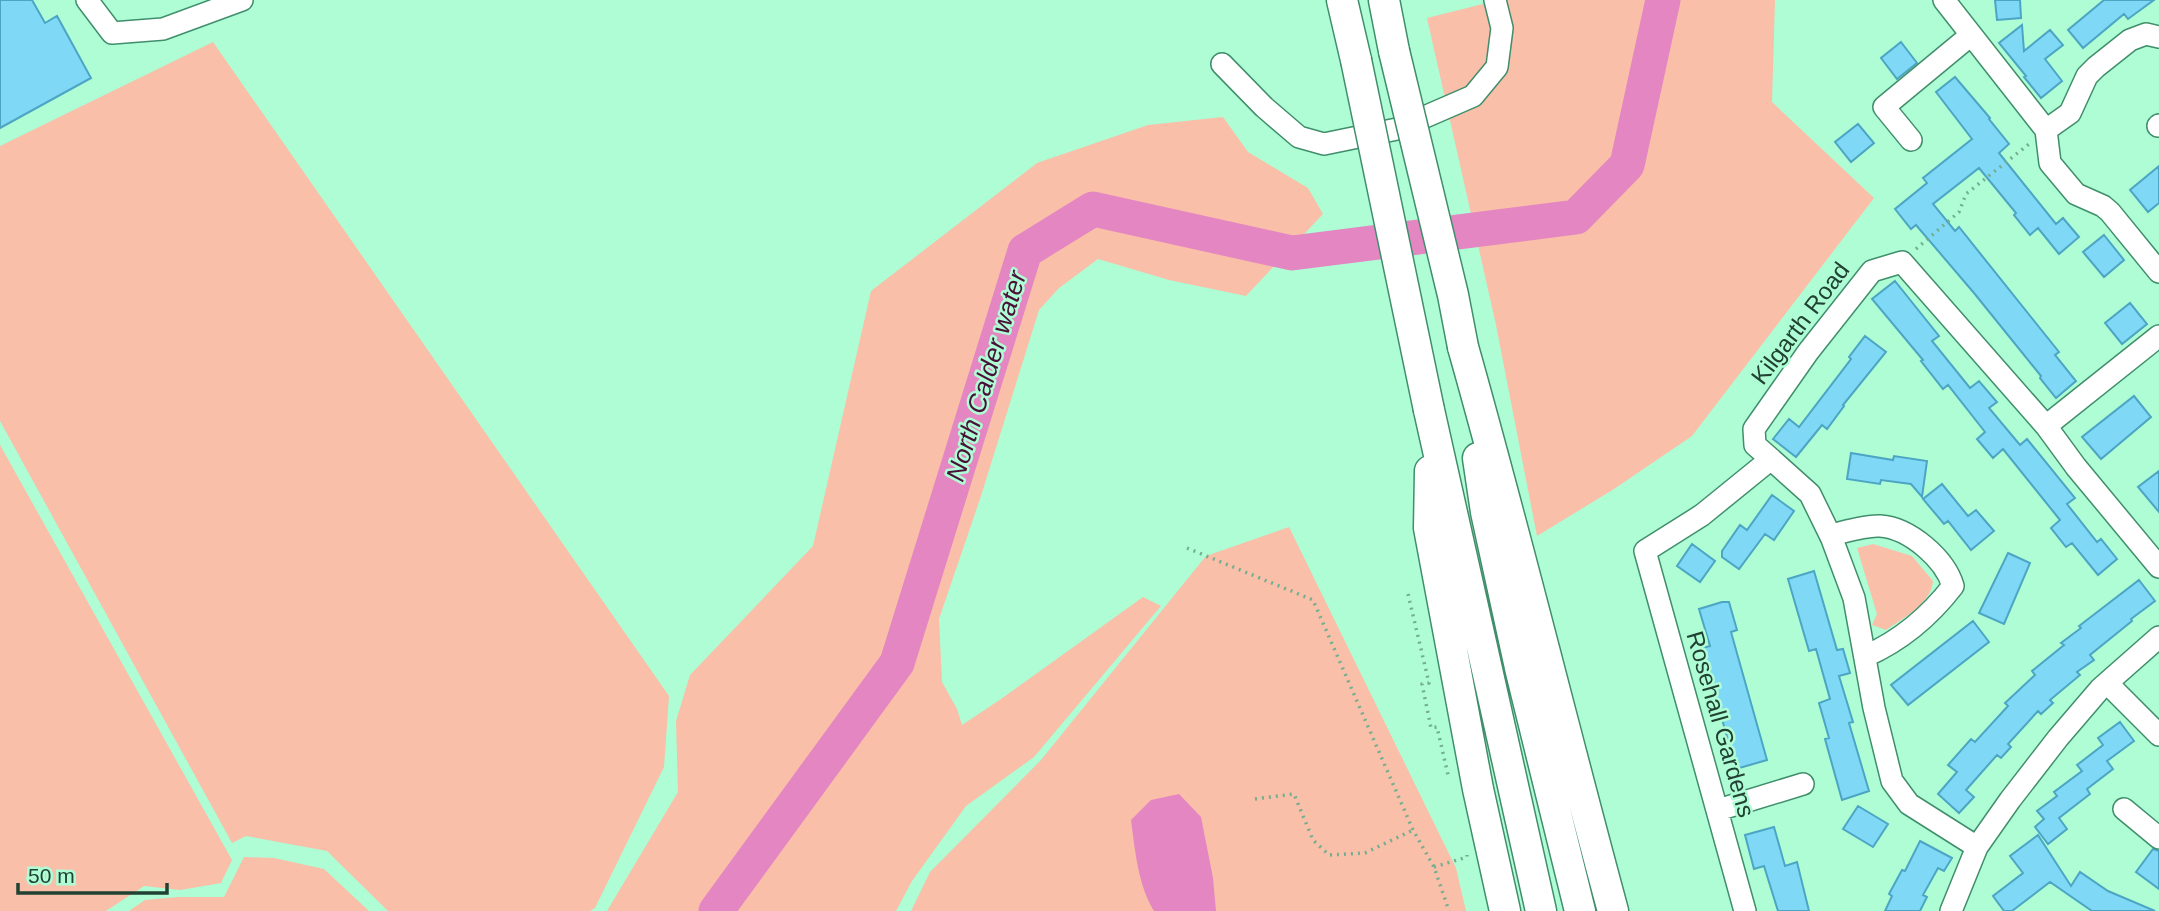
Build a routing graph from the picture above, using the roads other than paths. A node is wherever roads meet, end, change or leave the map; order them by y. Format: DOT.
graph roads {
  1 [pos="87,0"];
  2 [pos="242,0"];
  3 [pos="1342,0"];
  4 [pos="1384,0"];
  5 [pos="1495,0"];
  6 [pos="1944,0"];
  7 [pos="1971,35"];
  8 [pos="2159,37"];
  9 [pos="1222,64"];
  10 [pos="2046,134"];
  11 [pos="1910,140"];
  12 [pos="2159,272"];
  13 [pos="2159,336"];
  14 [pos="2046,426"];
  15 [pos="1484,450"];
  16 [pos="1771,459"];
  17 [pos="1435,468"];
  18 [pos="1830,535"];
  19 [pos="2159,567"];
  20 [pos="2159,637"];
  21 [pos="1866,656"];
  22 [pos="2107,683"];
  23 [pos="2159,736"];
  24 [pos="1803,784"];
  25 [pos="2124,809"];
  26 [pos="1718,810"];
  27 [pos="2159,838"];
  28 [pos="1977,847"];
  29 [pos="1580,910"];
  30 [pos="1505,911"];
  31 [pos="1541,911"];
  32 [pos="1613,911"];
  33 [pos="1745,911"];
  34 [pos="1951,911"];
  1 -- 2 [label="street"];
  3 -- 17 [label="highway, bridge"];
  4 -- 15 [label="highway, bridge"];
  5 -- 9 [label="street"];
  6 -- 7 [label="street"];
  7 -- 10 [label="street"];
  7 -- 11 [label="street"];
  8 -- 10 [label="street"];
  10 -- 12 [label="street"];
  13 -- 14 [label="street"];
  14 -- 16 [label="street, Kilgarth Road"];
  14 -- 19 [label="street"];
  15 -- 29 [label="highway"];
  15 -- 32 [label="highway"];
  16 -- 18 [label="street, Kilgarth Road"];
  16 -- 26 [label="street, Rosehall Gardens"];
  17 -- 30 [label="highway"];
  17 -- 31 [label="highway"];
  18 -- 21 [label="street, Kilgarth Road"];
  18 -- 21 [label="street"];
  20 -- 22 [label="street"];
  21 -- 28 [label="street, Kilgarth Road"];
  22 -- 23 [label="street"];
  22 -- 28 [label="street"];
  24 -- 26 [label="street"];
  25 -- 27 [label="street"];
  26 -- 33 [label="street, Rosehall Gardens"];
  28 -- 34 [label="street"];
}
